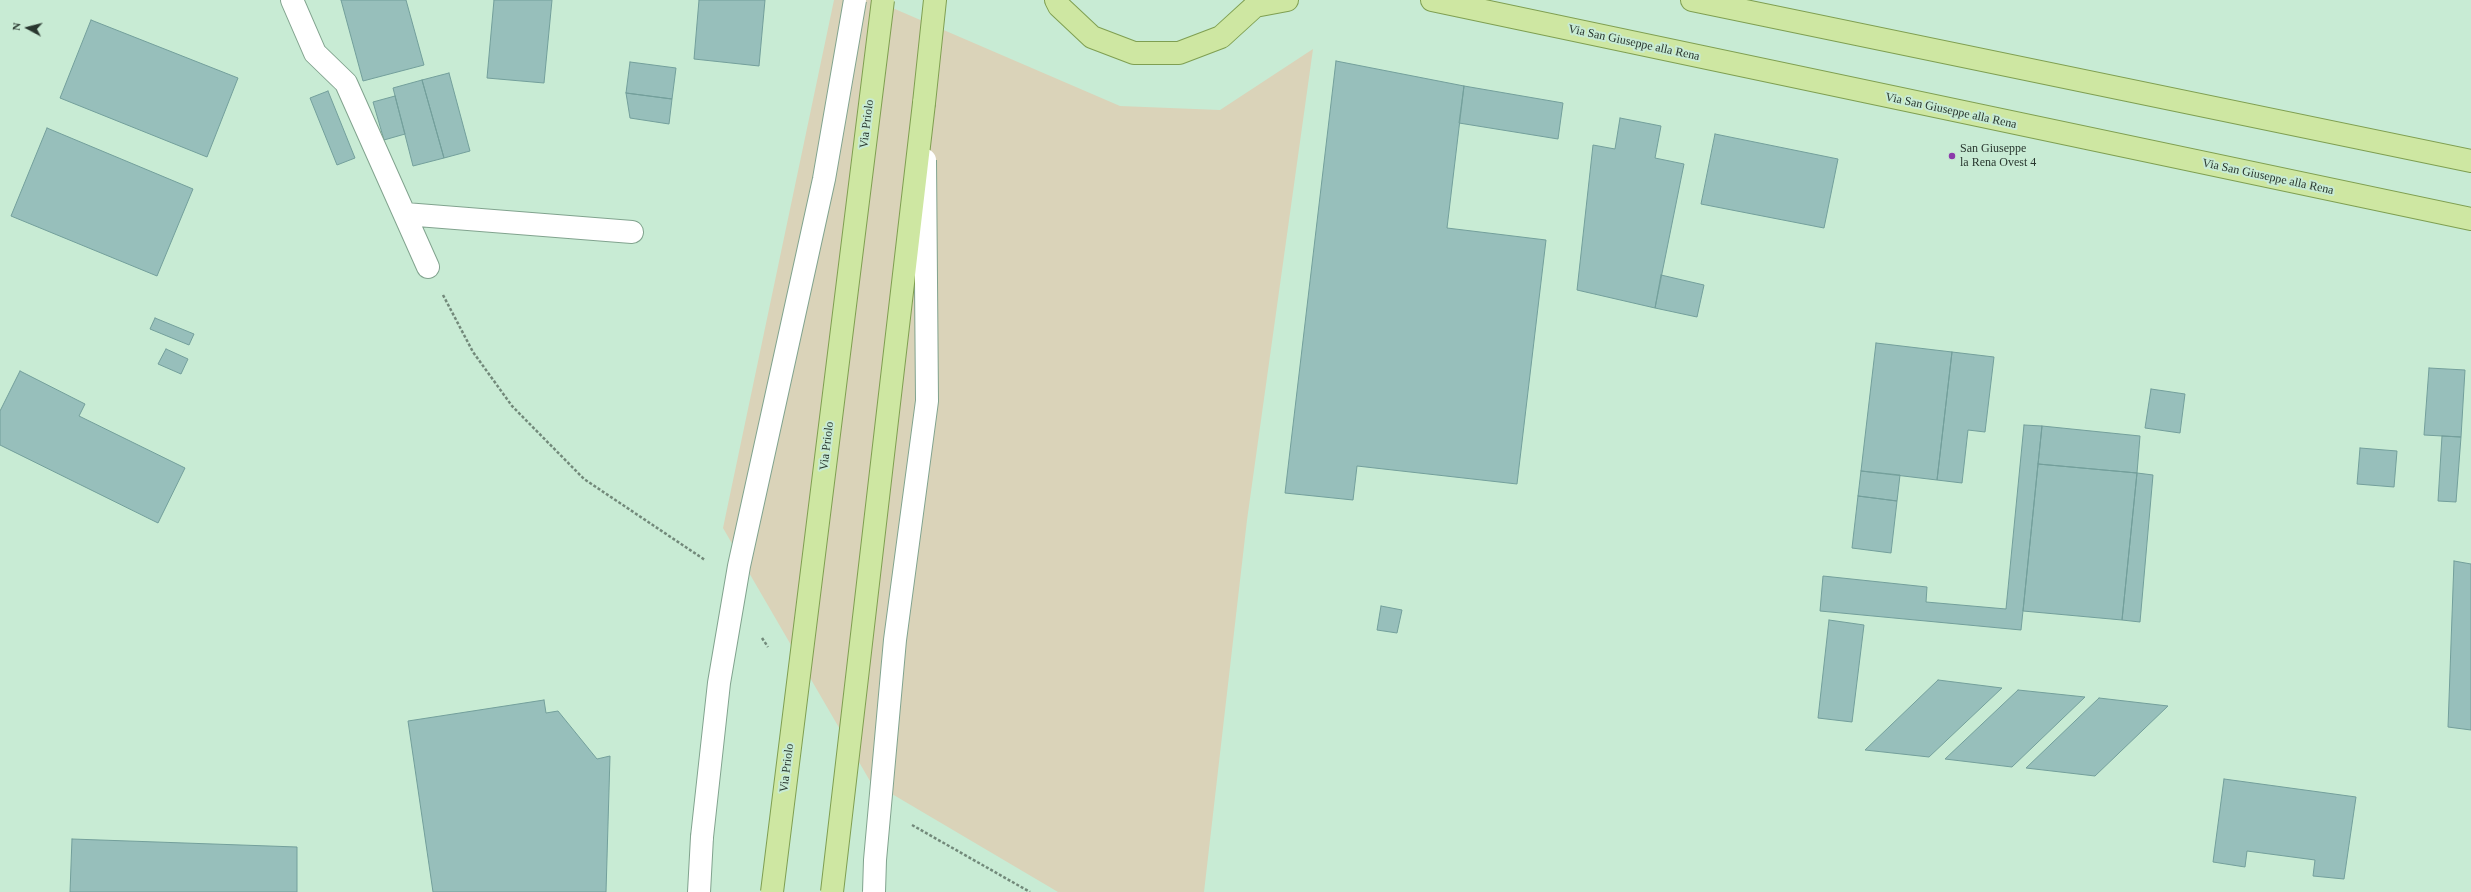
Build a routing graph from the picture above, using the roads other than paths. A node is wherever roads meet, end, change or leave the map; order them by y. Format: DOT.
graph roads {
  1 [pos="292,0"];
  2 [pos="855,0"];
  3 [pos="882,0"];
  4 [pos="935,0"];
  5 [pos="1056,0"];
  6 [pos="1287,0"];
  7 [pos="1432,0"];
  8 [pos="1692,0"];
  9 [pos="1256,3"];
  10 [pos="924,103"];
  11 [pos="2471,161"];
  12 [pos="405,214"];
  13 [pos="2471,219"];
  14 [pos="632,232"];
  15 [pos="428,267"];
  16 [pos="699,892"];
  17 [pos="772,892"];
  18 [pos="832,892"];
  19 [pos="874,892"];
  1 -- 12 [label="street"];
  2 -- 16 [label="street, bridge"];
  3 -- 17 [label="main road, Via Priolo, bridge"];
  4 -- 10 [label="main road"];
  5 -- 9 [label="main road"];
  6 -- 9 [label="main road"];
  7 -- 13 [label="main road, Via San Giuseppe alla Rena"];
  8 -- 11 [label="main road"];
  10 -- 18 [label="main road, bridge"];
  10 -- 19 [label="street, bridge"];
  12 -- 14 [label="street"];
  12 -- 15 [label="street"];
}
